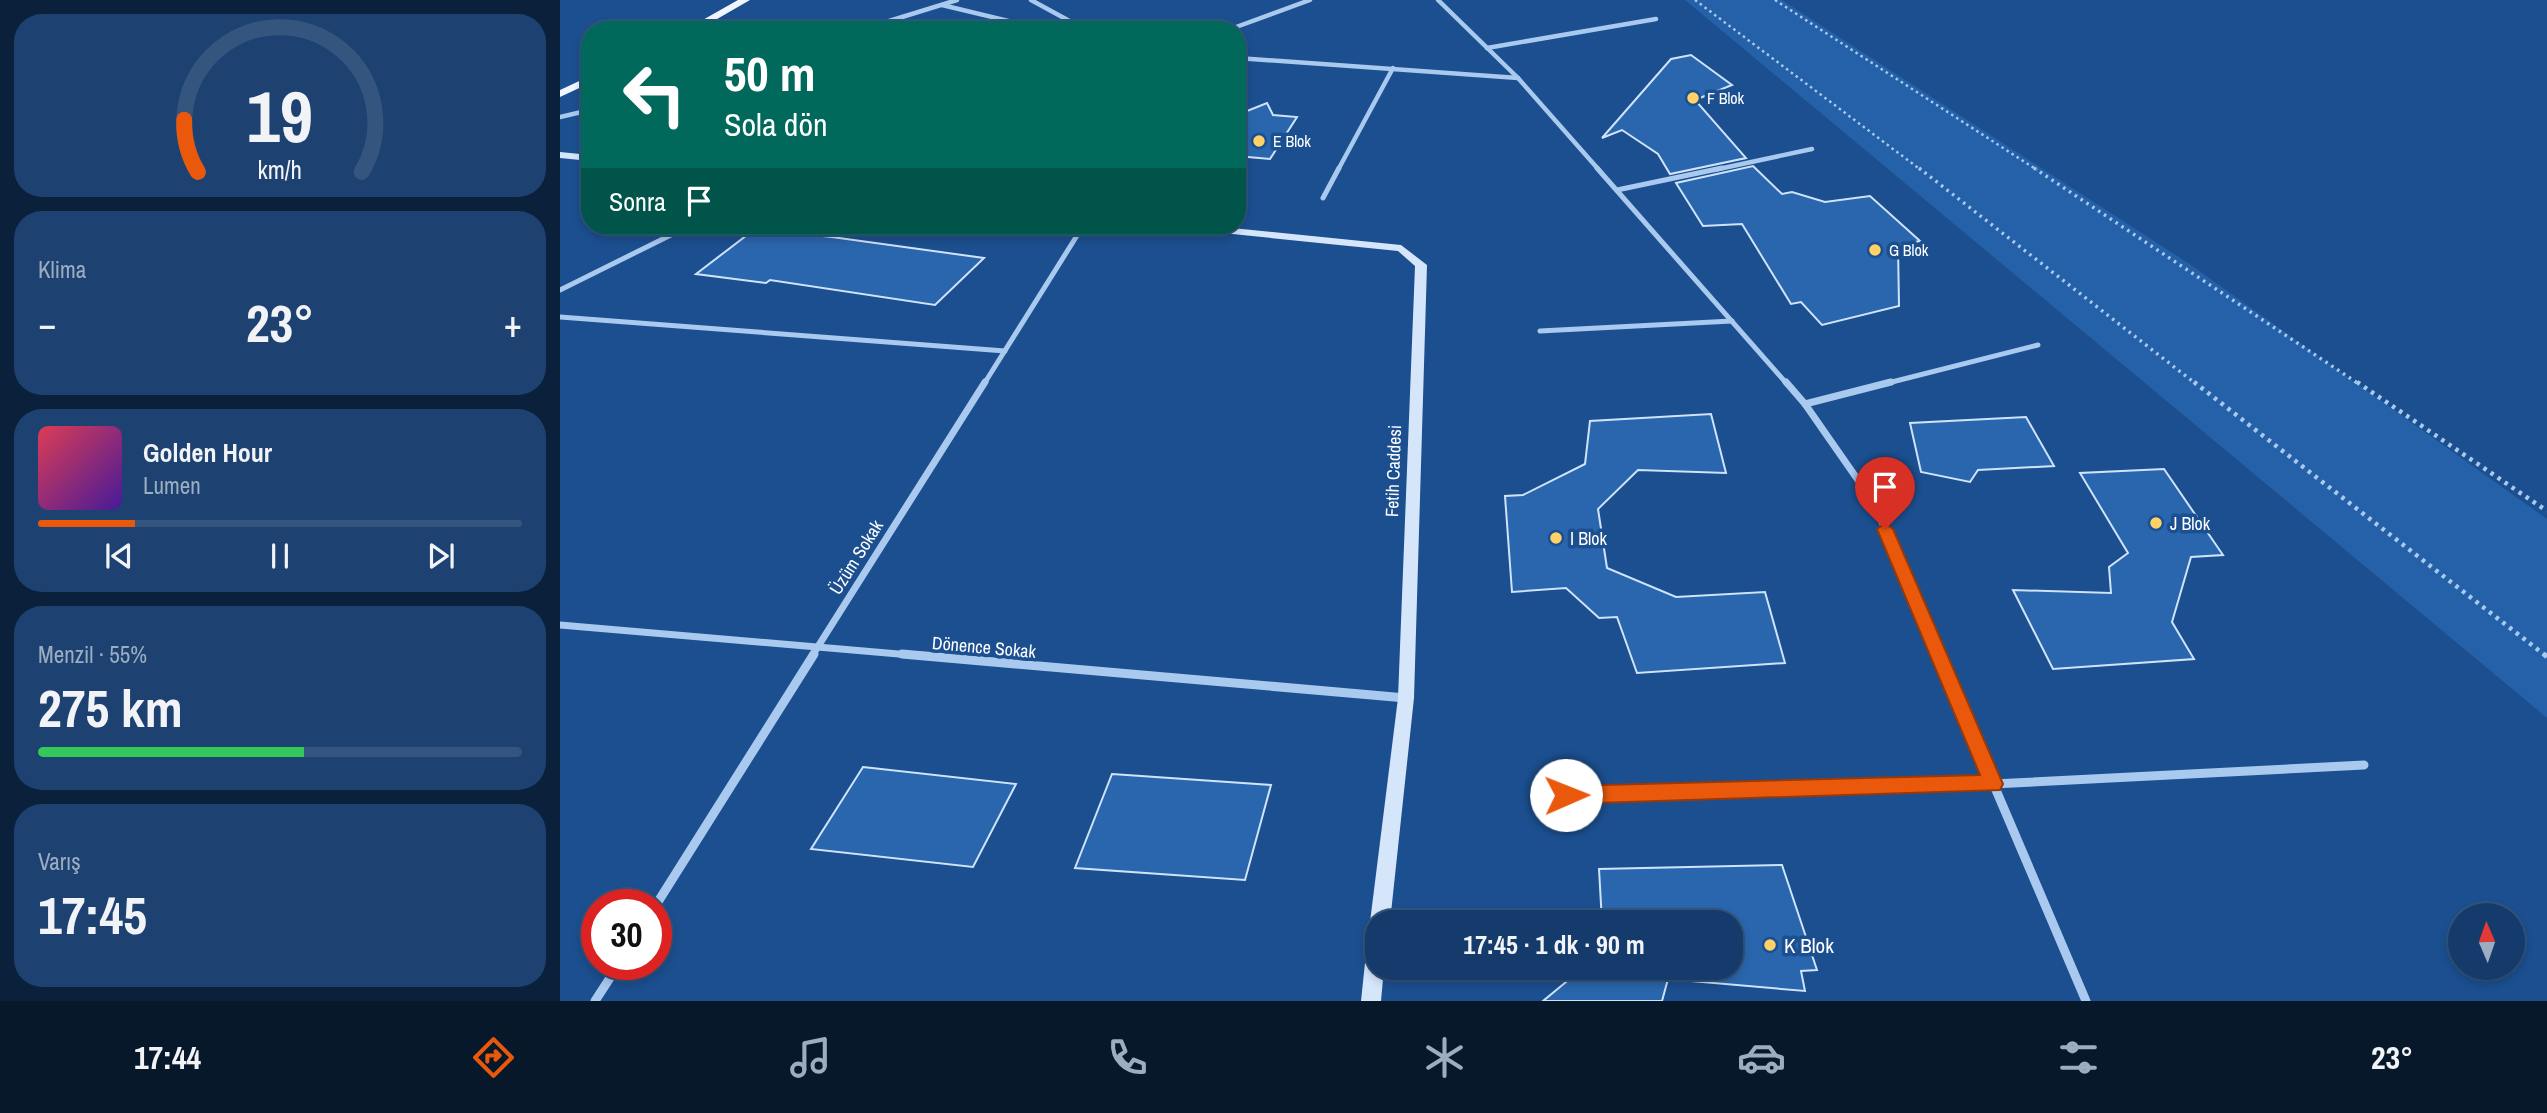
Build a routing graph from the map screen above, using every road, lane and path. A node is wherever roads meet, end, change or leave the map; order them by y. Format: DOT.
graph roads {
  1 [pos="745,0"];
  2 [pos="957,0"];
  3 [pos="1031,0"];
  4 [pos="1310,0"];
  5 [pos="1438,0"];
  6 [pos="1695,0"];
  7 [pos="1775,0"];
  8 [pos="942,5"];
  9 [pos="1656,19"];
  10 [pos="706,21"];
  11 [pos="890,21"];
  12 [pos="1009,21"];
  13 [pos="1070,21"];
  14 [pos="1246,23"];
  15 [pos="1487,48"];
  16 [pos="1246,59"];
  17 [pos="1393,68"];
  18 [pos="1518,78"];
  19 [pos="581,83"];
  20 [pos="560,93"];
  21 [pos="581,112"];
  22 [pos="560,117"];
  23 [pos="1812,149"];
  24 [pos="560,155"];
  25 [pos="581,157"];
  26 [pos="1617,190"];
  27 [pos="1323,198"];
  28 [pos="1246,232"];
  29 [pos="671,235"];
  30 [pos="1077,235"];
  31 [pos="560,290"];
  32 [pos="560,317"];
  33 [pos="1732,321"];
  34 [pos="1540,331"];
  35 [pos="2038,345"];
  36 [pos="1005,351"];
  37 [pos="1805,404"];
  38 [pos="2547,511"];
  39 [pos="560,625"];
  40 [pos="819,649"];
  41 [pos="2547,657"];
  42 [pos="1406,698"];
  43 [pos="2364,765"];
  44 [pos="1993,784"];
  45 [pos="1566,795"];
  46 [pos="666,889"];
  47 [pos="1381,910"];
  48 [pos="609,980"];
  49 [pos="1373,980"];
  50 [pos="595,1001"];
  51 [pos="1371,1001"];
  52 [pos="2086,1001"];
  1 -- 10 [label="main road"];
  2 -- 8 [label="street"];
  3 -- 13 [label="street"];
  4 -- 14 [label="street"];
  5 -- 15 [label="street"];
  6 -- 41 [label="path"];
  7 -- 38 [label="path"];
  8 -- 11 [label="street"];
  8 -- 12 [label="street"];
  9 -- 15 [label="street"];
  15 -- 18 [label="street"];
  16 -- 17 [label="street"];
  17 -- 18 [label="street"];
  17 -- 27 [label="street"];
  18 -- 26 [label="street"];
  19 -- 20 [label="main road"];
  21 -- 22 [label="street"];
  23 -- 26 [label="street"];
  24 -- 25 [label="street"];
  26 -- 33 [label="street"];
  28 -- 42 [label="street, Fetih Caddesi"];
  29 -- 31 [label="street"];
  30 -- 36 [label="street, Üzüm Sokak"];
  32 -- 36 [label="street"];
  33 -- 34 [label="street"];
  33 -- 37 [label="street"];
  35 -- 37 [label="street"];
  36 -- 40 [label="street, Üzüm Sokak"];
  37 -- 44 [label="street"];
  39 -- 40 [label="street, Dönence Sokak"];
  40 -- 42 [label="street, Dönence Sokak"];
  40 -- 46 [label="street, Üzüm Sokak"];
  42 -- 47 [label="street, Fetih Caddesi"];
  43 -- 44 [label="street"];
  44 -- 45 [label="street"];
  44 -- 52 [label="street"];
  48 -- 50 [label="street"];
  49 -- 51 [label="street"];
}
